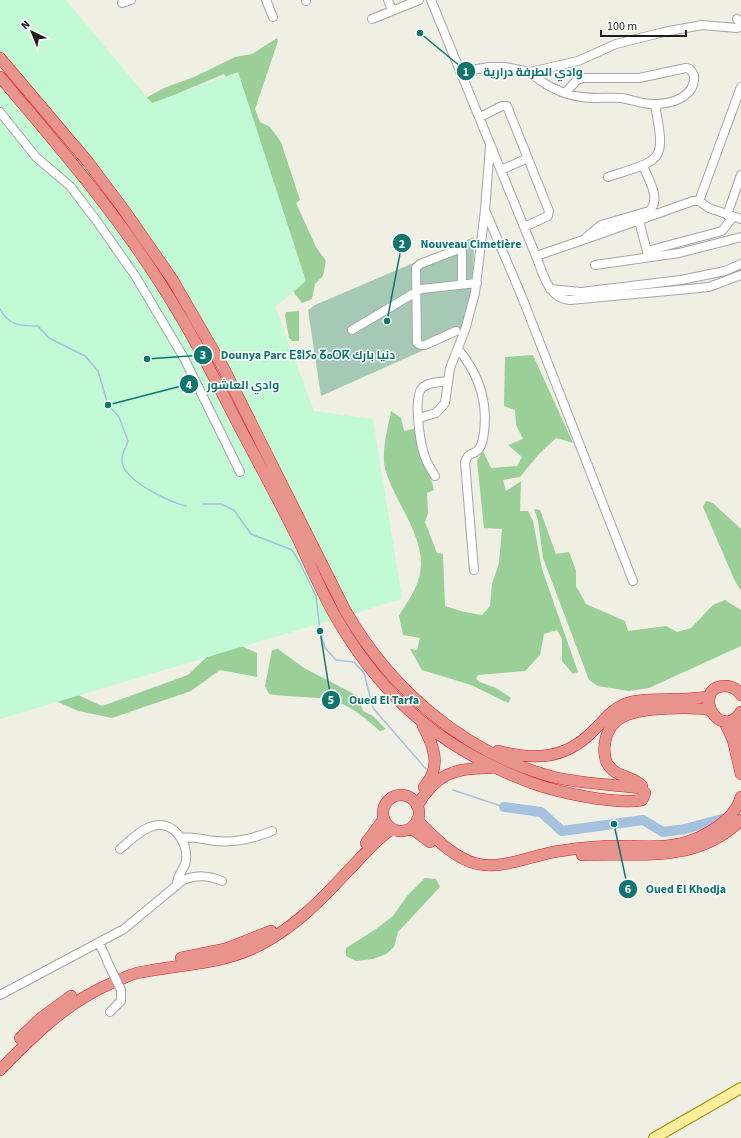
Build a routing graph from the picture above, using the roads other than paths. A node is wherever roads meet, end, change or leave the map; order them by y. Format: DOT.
graph roads {
  1 [pos="130,0"];
  2 [pos="266,0"];
  3 [pos="388,0"];
  4 [pos="419,0"];
  5 [pos="431,0"];
  6 [pos="122,2"];
  7 [pos="392,10"];
  8 [pos="273,17"];
  9 [pos="372,18"];
  10 [pos="737,19"];
  11 [pos="0,58"];
  12 [pos="460,72"];
  13 [pos="530,72"];
  14 [pos="0,77"];
  15 [pos="741,87"];
  16 [pos="566,92"];
  17 [pos="654,105"];
  18 [pos="0,112"];
  19 [pos="480,117"];
  20 [pos="490,143"];
  21 [pos="528,158"];
  22 [pos="643,166"];
  23 [pos="501,170"];
  24 [pos="741,175"];
  25 [pos="608,177"];
  26 [pos="699,201"];
  27 [pos="485,210"];
  28 [pos="736,217"];
  29 [pos="639,221"];
  30 [pos="524,227"];
  31 [pos="741,237"];
  32 [pos="583,240"];
  33 [pos="648,254"];
  34 [pos="536,256"];
  35 [pos="741,264"];
  36 [pos="595,265"];
  37 [pos="741,275"];
  38 [pos="477,283"];
  39 [pos="462,284"];
  40 [pos="550,289"];
  41 [pos="416,292"];
  42 [pos="352,330"];
  43 [pos="456,331"];
  44 [pos="458,349"];
  45 [pos="448,381"];
  46 [pos="419,418"];
  47 [pos="240,472"];
  48 [pos="435,476"];
  49 [pos="474,570"];
  50 [pos="633,581"];
  51 [pos="739,691"];
  52 [pos="710,696"];
  53 [pos="710,710"];
  54 [pos="739,714"];
  55 [pos="724,721"];
  56 [pos="421,722"];
  57 [pos="477,745"];
  58 [pos="741,746"];
  59 [pos="494,768"];
  60 [pos="741,774"];
  61 [pos="642,789"];
  62 [pos="408,797"];
  63 [pos="741,797"];
  64 [pos="417,806"];
  65 [pos="384,820"];
  66 [pos="741,820"];
  67 [pos="414,824"];
  68 [pos="392,829"];
  69 [pos="272,831"];
  70 [pos="181,838"];
  71 [pos="120,849"];
  72 [pos="222,881"];
  73 [pos="177,884"];
  74 [pos="99,942"];
  75 [pos="0,995"];
  76 [pos="110,1012"];
  77 [pos="0,1059"];
  78 [pos="0,1070"];
  79 [pos="741,1088"];
  80 [pos="654,1138"];
  1 -- 6 [label="street"];
  2 -- 8 [label="street"];
  3 -- 7 [label="street"];
  4 -- 7 [label="street"];
  5 -- 12 [label="street"];
  7 -- 9 [label="street"];
  10 -- 13 [label="street"];
  11 -- 57 [label="highway"];
  12 -- 13 [label="street"];
  12 -- 19 [label="street"];
  13 -- 16 [label="street"];
  14 -- 56 [label="highway"];
  15 -- 26 [label="street"];
  16 -- 17 [label="street"];
  16 -- 17 [label="street"];
  17 -- 22 [label="street"];
  18 -- 47 [label="street"];
  19 -- 20 [label="street"];
  19 -- 21 [label="street"];
  20 -- 23 [label="street"];
  20 -- 27 [label="street"];
  21 -- 23 [label="street"];
  21 -- 30 [label="street"];
  22 -- 25 [label="street"];
  22 -- 32 [label="street"];
  23 -- 30 [label="street"];
  24 -- 28 [label="street"];
  26 -- 28 [label="street"];
  26 -- 29 [label="street"];
  27 -- 38 [label="street"];
  27 -- 50 [label="street"];
  28 -- 33 [label="street"];
  29 -- 32 [label="street"];
  29 -- 33 [label="street"];
  30 -- 34 [label="street"];
  31 -- 33 [label="street"];
  32 -- 34 [label="street"];
  33 -- 36 [label="street"];
  34 -- 40 [label="street"];
  35 -- 40 [label="street"];
  37 -- 40 [label="street"];
  38 -- 39 [label="street"];
  38 -- 44 [label="street"];
  39 -- 41 [label="street"];
  39 -- 41 [label="street"];
  41 -- 42 [label="street"];
  41 -- 43 [label="street"];
  44 -- 45 [label="street"];
  44 -- 49 [label="street"];
  45 -- 46 [label="street"];
  45 -- 46 [label="street"];
  46 -- 48 [label="street"];
  51 -- 52 [label="highway"];
  52 -- 53 [label="highway"];
  52 -- 57 [label="highway"];
  53 -- 55 [label="highway"];
  53 -- 61 [label="highway"];
  54 -- 55 [label="highway"];
  54 -- 58 [label="highway"];
  55 -- 60 [label="highway"];
  56 -- 59 [label="highway"];
  56 -- 62 [label="highway"];
  57 -- 61 [label="highway"];
  59 -- 61 [label="highway"];
  59 -- 64 [label="highway"];
  62 -- 64 [label="highway"];
  62 -- 65 [label="highway"];
  63 -- 67 [label="highway"];
  64 -- 67 [label="highway"];
  65 -- 68 [label="highway"];
  65 -- 77 [label="highway"];
  66 -- 67 [label="highway"];
  67 -- 68 [label="highway"];
  68 -- 78 [label="highway"];
  69 -- 70 [label="street"];
  70 -- 71 [label="street"];
  70 -- 73 [label="street"];
  72 -- 73 [label="street"];
  73 -- 74 [label="street"];
  74 -- 75 [label="street"];
  74 -- 76 [label="street, bridge"];
  79 -- 80 [label="main road"];
}
